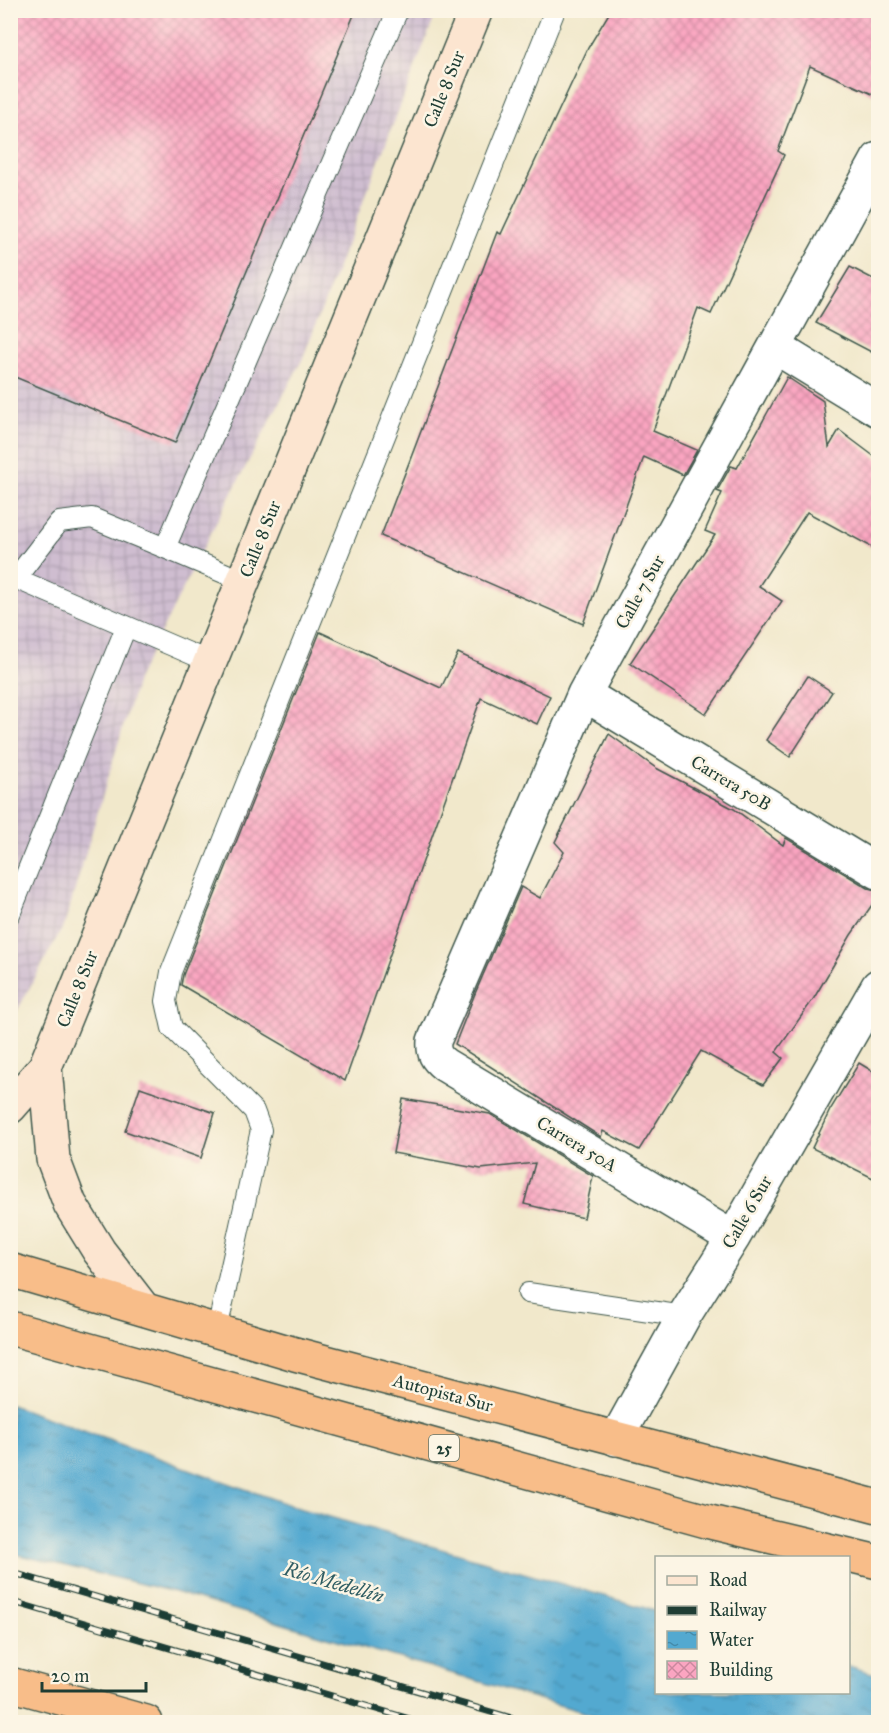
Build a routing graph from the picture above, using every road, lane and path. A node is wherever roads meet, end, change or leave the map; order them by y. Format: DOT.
graph roads {
  1 [pos="398,10"];
  2 [pos="476,10"];
  3 [pos="555,10"];
  4 [pos="879,159"];
  5 [pos="775,347"];
  6 [pos="879,410"];
  7 [pos="165,548"];
  8 [pos="13,577"];
  9 [pos="243,581"];
  10 [pos="126,627"];
  11 [pos="210,662"];
  12 [pos="584,694"];
  13 [pos="879,872"];
  14 [pos="10,914"];
  15 [pos="879,986"];
  16 [pos="434,1041"];
  17 [pos="45,1067"];
  18 [pos="10,1107"];
  19 [pos="733,1238"];
  20 [pos="10,1269"];
  21 [pos="528,1293"];
  22 [pos="143,1308"];
  23 [pos="684,1316"];
  24 [pos="10,1328"];
  25 [pos="217,1330"];
  26 [pos="616,1439"];
  27 [pos="879,1507"];
  28 [pos="879,1562"];
  29 [pos="10,1684"];
  30 [pos="146,1722"];
  1 -- 7 [label="lane"];
  2 -- 9 [label="street, Calle 8 Sur"];
  3 -- 25 [label="lane"];
  4 -- 5 [label="street, Calle 7 Sur"];
  5 -- 6 [label="street"];
  5 -- 12 [label="street, Calle 7 Sur"];
  7 -- 8 [label="lane"];
  7 -- 9 [label="lane"];
  8 -- 10 [label="lane"];
  9 -- 11 [label="street, Calle 8 Sur"];
  10 -- 11 [label="lane"];
  10 -- 14 [label="lane"];
  11 -- 17 [label="street, Calle 8 Sur"];
  12 -- 13 [label="street, Carrera 50B"];
  12 -- 16 [label="street, Calle 7 Sur"];
  15 -- 19 [label="street, Calle 6 Sur"];
  16 -- 19 [label="street, Carrera 50A"];
  17 -- 18 [label="street, Calle 8 Sur"];
  17 -- 22 [label="street, Calle 8 Sur"];
  19 -- 23 [label="street, Calle 6 Sur"];
  20 -- 22 [label="highway, Autopista Sur"];
  21 -- 23 [label="lane"];
  22 -- 25 [label="highway, Autopista Sur"];
  23 -- 26 [label="street, Calle 6 Sur"];
  24 -- 28 [label="highway, 25"];
  25 -- 26 [label="highway, Autopista Sur"];
  26 -- 27 [label="highway, Autopista Sur"];
  29 -- 30 [label="highway"];
}
